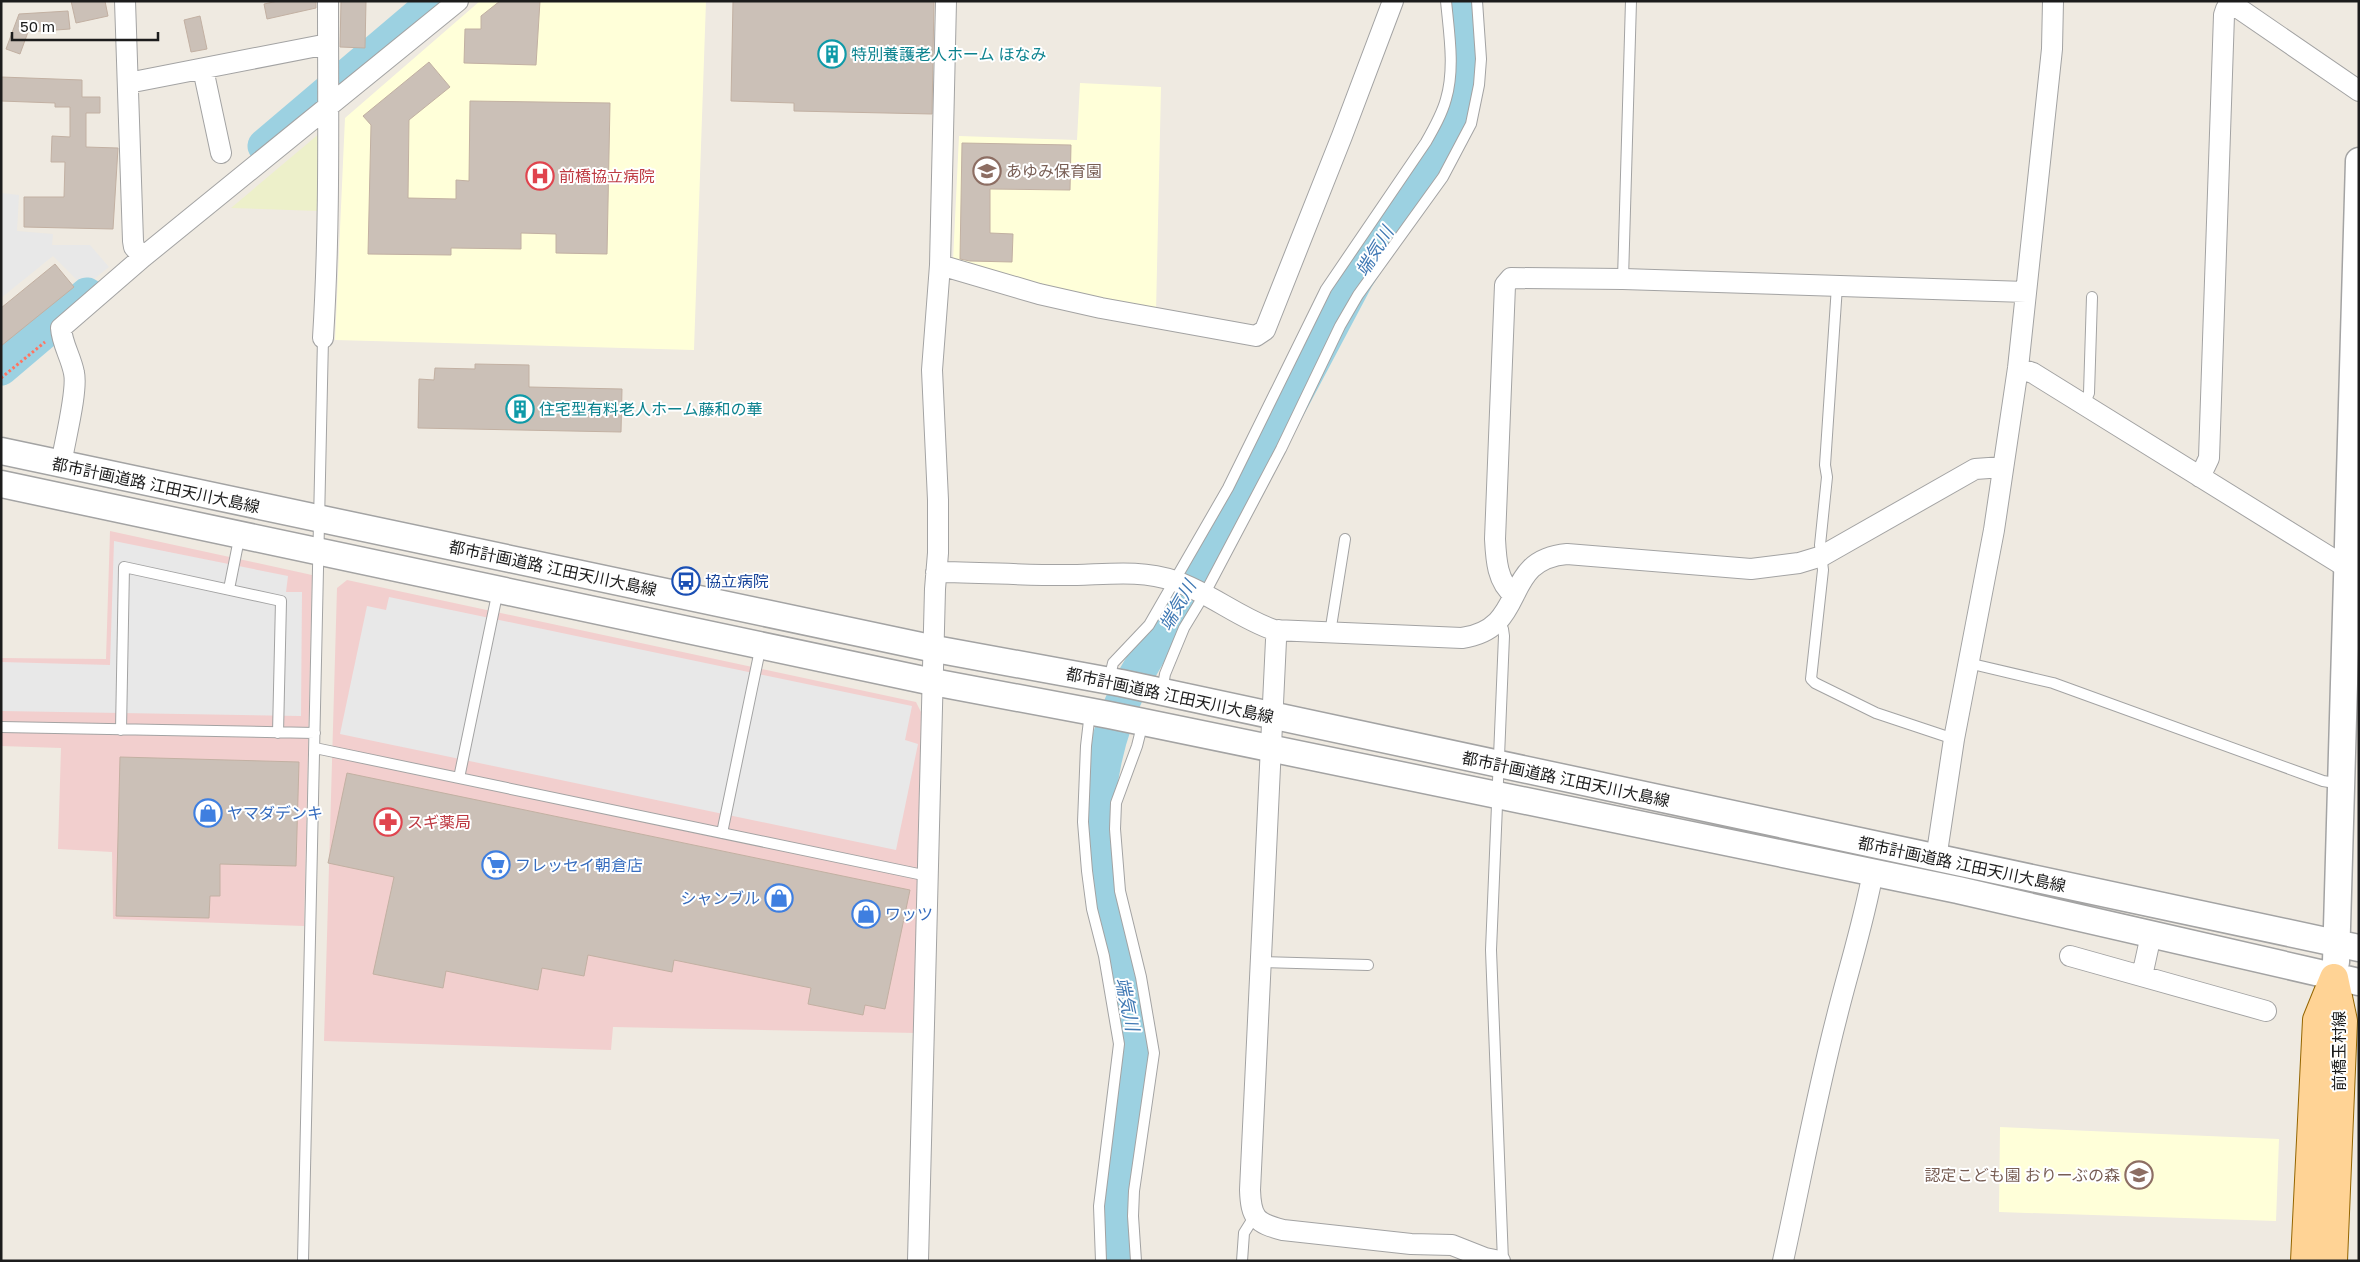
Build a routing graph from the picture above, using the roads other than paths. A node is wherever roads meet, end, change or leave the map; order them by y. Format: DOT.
graph roads {
  1 [pos="126,1"];
  2 [pos="328,1"];
  3 [pos="458,1"];
  4 [pos="946,1"];
  5 [pos="1393,1"];
  6 [pos="1446,1"];
  7 [pos="1477,1"];
  8 [pos="1630,1"];
  9 [pos="2053,1"];
  10 [pos="2230,3"];
  11 [pos="328,44"];
  12 [pos="203,69"];
  13 [pos="128,83"];
  14 [pos="2359,91"];
  15 [pos="329,105"];
  16 [pos="221,153"];
  17 [pos="2359,161"];
  18 [pos="143,258"];
  19 [pos="940,265"];
  20 [pos="1623,280"];
  21 [pos="1837,286"];
  22 [pos="2026,292"];
  23 [pos="2092,297"];
  24 [pos="323,338"];
  25 [pos="2018,368"];
  26 [pos="2084,405"];
  27 [pos="1,451"];
  28 [pos="61,464"];
  29 [pos="2003,467"];
  30 [pos="2200,477"];
  31 [pos="1,484"];
  32 [pos="320,520"];
  33 [pos="240,534"];
  34 [pos="1345,539"];
  35 [pos="320,550"];
  36 [pos="1822,556"];
  37 [pos="2352,571"];
  38 [pos="936,572"];
  39 [pos="1176,582"];
  40 [pos="229,589"];
  41 [pos="498,589"];
  42 [pos="1202,594"];
  43 [pos="1514,595"];
  44 [pos="1497,623"];
  45 [pos="1279,630"];
  46 [pos="1330,634"];
  47 [pos="761,645"];
  48 [pos="935,649"];
  49 [pos="1968,663"];
  50 [pos="933,682"];
  51 [pos="1115,682"];
  52 [pos="1158,691"];
  53 [pos="1099,713"];
  54 [pos="1273,716"];
  55 [pos="1141,722"];
  56 [pos="1,727"];
  57 [pos="121,730"];
  58 [pos="278,733"];
  59 [pos="315,733"];
  60 [pos="1954,739"];
  61 [pos="315,748"];
  62 [pos="1271,748"];
  63 [pos="1499,765"];
  64 [pos="459,778"];
  65 [pos="2342,784"];
  66 [pos="1498,795"];
  67 [pos="722,833"];
  68 [pos="1936,859"];
  69 [pos="1873,872"];
  70 [pos="928,876"];
  71 [pos="2151,935"];
  72 [pos="2348,947"];
  73 [pos="2070,956"];
  74 [pos="1261,962"];
  75 [pos="1368,965"];
  76 [pos="2142,976"];
  77 [pos="2346,980"];
  78 [pos="2266,1011"];
  79 [pos="1254,1217"];
  80 [pos="303,1261"];
  81 [pos="918,1261"];
  82 [pos="1101,1261"];
  83 [pos="1136,1261"];
  84 [pos="1242,1261"];
  85 [pos="1502,1261"];
  86 [pos="1783,1261"];
  87 [pos="2305,1261"];
  88 [pos="2332,1261"];
  1 -- 13 [label="street"];
  2 -- 11 [label="street"];
  3 -- 15 [label="street"];
  4 -- 19 [label="street"];
  5 -- 19 [label="street"];
  6 -- 39 [label="lane"];
  7 -- 42 [label="lane"];
  8 -- 20 [label="lane"];
  9 -- 22 [label="street"];
  10 -- 14 [label="street"];
  10 -- 30 [label="street"];
  11 -- 12 [label="street"];
  11 -- 15 [label="street"];
  12 -- 13 [label="street"];
  12 -- 16 [label="street"];
  13 -- 18 [label="street"];
  15 -- 18 [label="street"];
  15 -- 24 [label="street"];
  17 -- 37 [label="street"];
  18 -- 28 [label="street"];
  19 -- 38 [label="street"];
  20 -- 21 [label="street"];
  20 -- 43 [label="street"];
  21 -- 22 [label="street"];
  21 -- 36 [label="lane"];
  22 -- 25 [label="street"];
  23 -- 26 [label="lane"];
  24 -- 32 [label="lane"];
  25 -- 26 [label="street"];
  25 -- 29 [label="street"];
  26 -- 30 [label="street"];
  27 -- 28 [label="street, 都市計画道路 江田天川大島線"];
  28 -- 32 [label="street, 都市計画道路 江田天川大島線"];
  29 -- 36 [label="street"];
  29 -- 49 [label="street"];
  30 -- 37 [label="street"];
  31 -- 33 [label="street, 都市計画道路 江田天川大島線"];
  32 -- 35 [label="lane"];
  32 -- 48 [label="street, 都市計画道路 江田天川大島線"];
  33 -- 35 [label="street, 都市計画道路 江田天川大島線"];
  33 -- 40 [label="lane"];
  34 -- 46 [label="lane"];
  35 -- 41 [label="street, 都市計画道路 江田天川大島線"];
  35 -- 59 [label="lane"];
  36 -- 43 [label="street"];
  36 -- 60 [label="lane"];
  37 -- 65 [label="street"];
  38 -- 39 [label="street"];
  38 -- 48 [label="street"];
  39 -- 42 [label="street"];
  39 -- 51 [label="lane"];
  40 -- 57 [label="lane"];
  40 -- 58 [label="lane"];
  41 -- 47 [label="street, 都市計画道路 江田天川大島線"];
  41 -- 64 [label="lane"];
  42 -- 45 [label="street"];
  42 -- 52 [label="lane"];
  43 -- 44 [label="street"];
  44 -- 46 [label="street"];
  44 -- 63 [label="lane"];
  45 -- 46 [label="street"];
  45 -- 54 [label="street"];
  47 -- 50 [label="street, 都市計画道路 江田天川大島線"];
  47 -- 67 [label="lane"];
  48 -- 50 [label="street"];
  48 -- 51 [label="street, 都市計画道路 江田天川大島線"];
  49 -- 60 [label="street"];
  49 -- 65 [label="lane"];
  50 -- 53 [label="street, 都市計画道路 江田天川大島線"];
  50 -- 70 [label="street"];
  51 -- 52 [label="street, 都市計画道路 江田天川大島線"];
  52 -- 54 [label="street, 都市計画道路 江田天川大島線"];
  53 -- 55 [label="street, 都市計画道路 江田天川大島線"];
  53 -- 82 [label="lane"];
  54 -- 62 [label="street"];
  54 -- 63 [label="street, 都市計画道路 江田天川大島線"];
  55 -- 62 [label="street, 都市計画道路 江田天川大島線"];
  55 -- 83 [label="lane"];
  56 -- 57 [label="lane"];
  57 -- 58 [label="lane"];
  58 -- 59 [label="lane"];
  59 -- 61 [label="lane"];
  60 -- 68 [label="street"];
  61 -- 64 [label="lane"];
  61 -- 80 [label="lane"];
  62 -- 66 [label="street, 都市計画道路 江田天川大島線"];
  62 -- 74 [label="street"];
  63 -- 66 [label="lane"];
  63 -- 68 [label="street, 都市計画道路 江田天川大島線"];
  64 -- 67 [label="lane"];
  65 -- 72 [label="street"];
  66 -- 69 [label="street, 都市計画道路 江田天川大島線"];
  66 -- 85 [label="lane"];
  67 -- 70 [label="lane"];
  68 -- 72 [label="street, 都市計画道路 江田天川大島線"];
  69 -- 71 [label="street, 都市計画道路 江田天川大島線"];
  69 -- 86 [label="street"];
  70 -- 81 [label="street"];
  71 -- 76 [label="street"];
  71 -- 77 [label="street, 都市計画道路 江田天川大島線"];
  72 -- 77 [label="street"];
  73 -- 76 [label="street"];
  74 -- 75 [label="lane"];
  74 -- 79 [label="street"];
  76 -- 78 [label="street"];
  77 -- 87 [label="main road, 前橋玉村線"];
  77 -- 88 [label="main road, 前橋玉村線"];
  79 -- 84 [label="lane"];
  79 -- 85 [label="street"];
}
